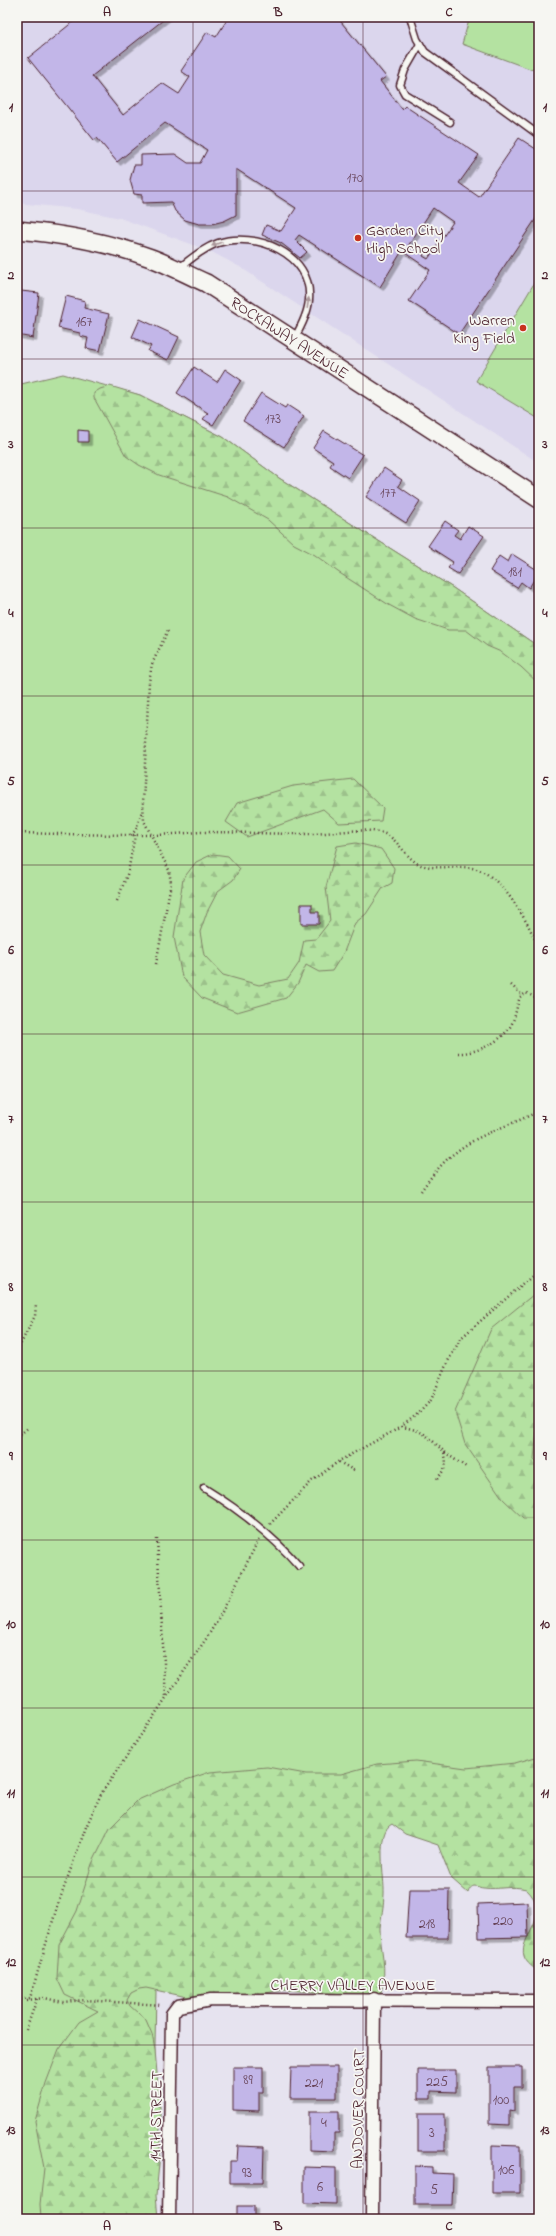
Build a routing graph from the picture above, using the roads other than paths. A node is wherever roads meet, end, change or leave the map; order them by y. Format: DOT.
graph roads {
  1 [pos="410,17"];
  2 [pos="420,44"];
  3 [pos="450,122"];
  4 [pos="539,135"];
  5 [pos="17,218"];
  6 [pos="17,230"];
  7 [pos="57,233"];
  8 [pos="177,270"];
  9 [pos="294,339"];
  10 [pos="539,499"];
  11 [pos="204,1488"];
  12 [pos="299,1566"];
  13 [pos="374,2000"];
  14 [pos="539,2001"];
  15 [pos="172,2014"];
  16 [pos="169,2219"];
  17 [pos="372,2219"];
  1 -- 2 [label="lane"];
  2 -- 3 [label="lane"];
  2 -- 4 [label="lane"];
  5 -- 7 [label="main road"];
  6 -- 7 [label="main road, ROCKAWAY AVENUE"];
  7 -- 8 [label="main road, ROCKAWAY AVENUE"];
  8 -- 9 [label="main road, ROCKAWAY AVENUE"];
  9 -- 8 [label="lane, one-way"];
  9 -- 10 [label="main road, ROCKAWAY AVENUE"];
  11 -- 12 [label="lane"];
  13 -- 14 [label="street, CHERRY VALLEY AVENUE"];
  13 -- 15 [label="street, CHERRY VALLEY AVENUE"];
  13 -- 17 [label="street, ANDOVER COURT"];
  15 -- 16 [label="street, 14TH STREET"];
}
